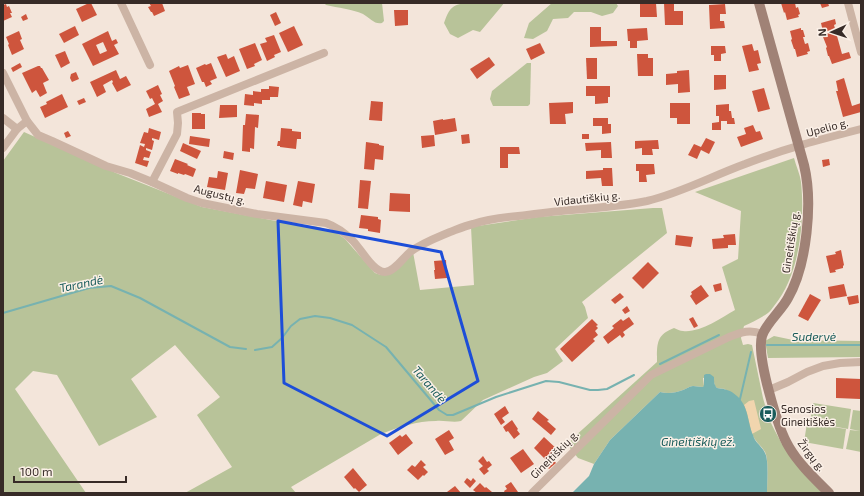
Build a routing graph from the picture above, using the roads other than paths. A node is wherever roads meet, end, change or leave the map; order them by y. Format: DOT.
graph roads {
  1 [pos="121,3"];
  2 [pos="759,3"];
  3 [pos="848,3"];
  4 [pos="861,52"];
  5 [pos="324,53"];
  6 [pos="150,66"];
  7 [pos="3,72"];
  8 [pos="3,118"];
  9 [pos="27,121"];
  10 [pos="17,129"];
  11 [pos="861,129"];
  12 [pos="798,145"];
  13 [pos="3,148"];
  14 [pos="152,182"];
  15 [pos="382,272"];
  16 [pos="762,334"];
  17 [pos="861,362"];
  18 [pos="769,390"];
  19 [pos="532,493"];
  20 [pos="829,493"];
  1 -- 6 [label="street"];
  2 -- 12 [label="street, Gineitiškių g."];
  3 -- 4 [label="street"];
  5 -- 14 [label="street"];
  7 -- 9 [label="street, Augustų g."];
  8 -- 10 [label="street"];
  9 -- 10 [label="street"];
  9 -- 14 [label="street, Augustų g."];
  10 -- 13 [label="street"];
  11 -- 12 [label="street, Upelio g."];
  12 -- 15 [label="street, Vidautiškių g."];
  12 -- 16 [label="street, Gineitiškių g."];
  14 -- 15 [label="street, Augustų g."];
  16 -- 18 [label="street, Žirgų g."];
  16 -- 19 [label="street, Gineitiškių g."];
  17 -- 18 [label="street"];
  18 -- 20 [label="street, Žirgų g."];
}
